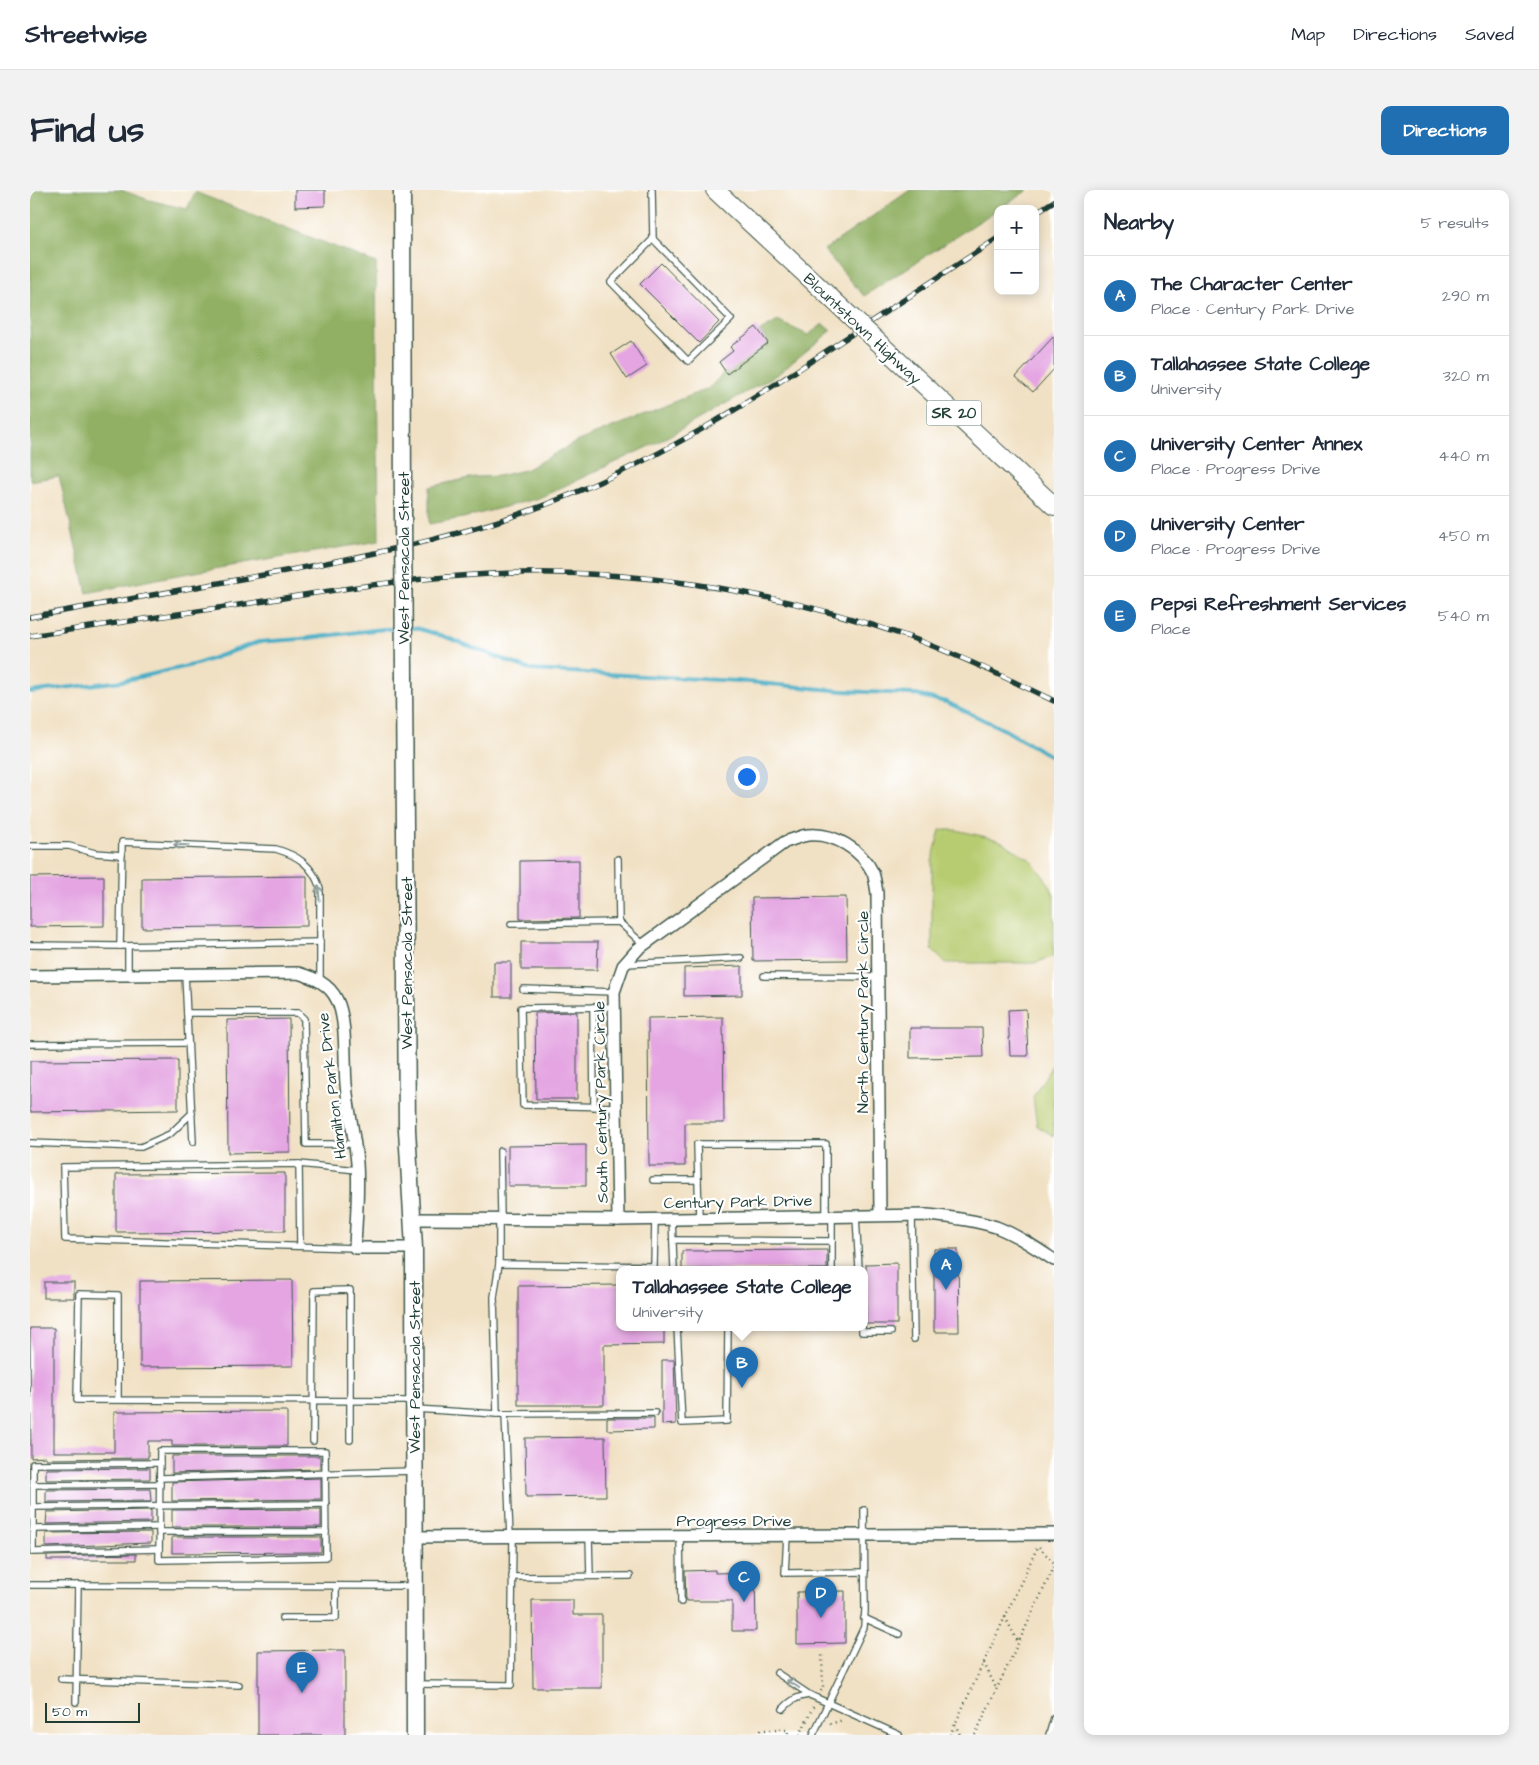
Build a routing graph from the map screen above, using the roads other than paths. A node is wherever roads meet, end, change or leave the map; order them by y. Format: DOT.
graph roads {
  1 [pos="402,190"];
  2 [pos="652,190"];
  3 [pos="715,190"];
  4 [pos="653,239"];
  5 [pos="1054,506"];
  6 [pos="30,846"];
  7 [pos="122,855"];
  8 [pos="618,859"];
  9 [pos="619,922"];
  10 [pos="511,924"];
  11 [pos="320,942"];
  12 [pos="30,945"];
  13 [pos="644,945"];
  14 [pos="120,946"];
  15 [pos="128,946"];
  16 [pos="741,958"];
  17 [pos="627,962"];
  18 [pos="185,974"];
  19 [pos="128,975"];
  20 [pos="30,976"];
  21 [pos="764,976"];
  22 [pos="878,977"];
  23 [pos="320,981"];
  24 [pos="523,989"];
  25 [pos="614,992"];
  26 [pos="592,1007"];
  27 [pos="615,1007"];
  28 [pos="187,1013"];
  29 [pos="188,1043"];
  30 [pos="30,1044"];
  31 [pos="594,1107"];
  32 [pos="616,1107"];
  33 [pos="192,1113"];
  34 [pos="193,1142"];
  35 [pos="30,1143"];
  36 [pos="354,1144"];
  37 [pos="500,1151"];
  38 [pos="299,1164"];
  39 [pos="357,1170"];
  40 [pos="653,1180"];
  41 [pos="698,1180"];
  42 [pos="880,1215"];
  43 [pos="912,1215"];
  44 [pos="829,1216"];
  45 [pos="856,1216"];
  46 [pos="698,1218"];
  47 [pos="412,1219"];
  48 [pos="500,1219"];
  49 [pos="655,1219"];
  50 [pos="672,1219"];
  51 [pos="618,1220"];
  52 [pos="673,1240"];
  53 [pos="832,1241"];
  54 [pos="300,1246"];
  55 [pos="355,1248"];
  56 [pos="414,1248"];
  57 [pos="1054,1260"];
  58 [pos="499,1264"];
  59 [pos="674,1266"];
  60 [pos="832,1266"];
  61 [pos="859,1266"];
  62 [pos="677,1331"];
  63 [pos="728,1331"];
  64 [pos="862,1331"];
  65 [pos="891,1332"];
  66 [pos="914,1339"];
  67 [pos="118,1400"];
  68 [pos="313,1401"];
  69 [pos="350,1401"];
  70 [pos="414,1405"];
  71 [pos="655,1413"];
  72 [pos="497,1414"];
  73 [pos="505,1414"];
  74 [pos="350,1440"];
  75 [pos="313,1441"];
  76 [pos="160,1463"];
  77 [pos="414,1471"];
  78 [pos="326,1474"];
  79 [pos="160,1481"];
  80 [pos="33,1485"];
  81 [pos="326,1504"];
  82 [pos="160,1506"];
  83 [pos="33,1507"];
  84 [pos="864,1510"];
  85 [pos="33,1529"];
  86 [pos="159,1530"];
  87 [pos="326,1532"];
  88 [pos="1054,1534"];
  89 [pos="864,1535"];
  90 [pos="680,1536"];
  91 [pos="787,1536"];
  92 [pos="414,1537"];
  93 [pos="589,1537"];
  94 [pos="511,1538"];
  95 [pos="159,1549"];
  96 [pos="865,1572"];
  97 [pos="590,1576"];
  98 [pos="630,1576"];
  99 [pos="512,1577"];
  100 [pos="30,1585"];
  101 [pos="78,1586"];
  102 [pos="336,1586"];
  103 [pos="415,1586"];
  104 [pos="681,1602"];
  105 [pos="282,1618"];
  106 [pos="864,1618"];
  107 [pos="899,1634"];
  108 [pos="777,1673"];
  109 [pos="61,1679"];
  110 [pos="77,1680"];
  111 [pos="415,1684"];
  112 [pos="239,1685"];
  113 [pos="810,1695"];
  114 [pos="76,1702"];
  115 [pos="828,1703"];
  116 [pos="783,1709"];
  117 [pos="1054,1718"];
  118 [pos="415,1735"];
  119 [pos="813,1735"];
  120 [pos="899,1735"];
  121 [pos="1049,1735"];
  1 -- 47 [label="main road, West Pensacola Street, bridge"];
  2 -- 4 [label="lane"];
  3 -- 5 [label="main road, Blountstown Highway / SR 20, bridge"];
  4 -- 4 [label="lane"];
  6 -- 7 [label="lane"];
  11 -- 7 [label="lane, one-way"];
  7 -- 14 [label="lane"];
  8 -- 9 [label="lane"];
  9 -- 10 [label="lane"];
  9 -- 13 [label="lane"];
  11 -- 15 [label="lane"];
  11 -- 23 [label="lane"];
  12 -- 14 [label="lane"];
  13 -- 17 [label="street"];
  13 -- 22 [label="street, North Century Park Circle"];
  14 -- 15 [label="lane"];
  15 -- 19 [label="lane"];
  16 -- 17 [label="lane"];
  17 -- 25 [label="street, South Century Park Circle"];
  18 -- 19 [label="street"];
  18 -- 23 [label="street"];
  18 -- 28 [label="lane"];
  19 -- 20 [label="street"];
  21 -- 22 [label="lane"];
  22 -- 42 [label="street, North Century Park Circle"];
  23 -- 36 [label="street, Hamilton Park Drive"];
  24 -- 25 [label="lane"];
  25 -- 27 [label="street, South Century Park Circle"];
  26 -- 27 [label="lane"];
  26 -- 31 [label="lane"];
  26 -- 31 [label="lane"];
  27 -- 32 [label="street, South Century Park Circle"];
  28 -- 29 [label="lane"];
  28 -- 36 [label="lane"];
  29 -- 30 [label="lane"];
  29 -- 33 [label="lane"];
  31 -- 32 [label="lane"];
  32 -- 51 [label="street, South Century Park Circle"];
  33 -- 34 [label="lane"];
  33 -- 35 [label="lane"];
  36 -- 39 [label="street, Hamilton Park Drive"];
  37 -- 48 [label="lane"];
  38 -- 39 [label="lane"];
  38 -- 54 [label="lane"];
  38 -- 54 [label="lane"];
  39 -- 55 [label="street, Hamilton Park Drive"];
  40 -- 41 [label="lane"];
  41 -- 44 [label="lane"];
  41 -- 46 [label="lane"];
  42 -- 43 [label="street, Century Park Drive"];
  42 -- 45 [label="street, Century Park Drive"];
  43 -- 57 [label="street, Century Park Drive"];
  43 -- 66 [label="lane"];
  44 -- 45 [label="street, Century Park Drive"];
  44 -- 46 [label="street, Century Park Drive"];
  44 -- 53 [label="lane"];
  45 -- 61 [label="lane"];
  46 -- 50 [label="street, Century Park Drive"];
  47 -- 48 [label="street, Century Park Drive"];
  47 -- 56 [label="main road, West Pensacola Street"];
  48 -- 51 [label="street, Century Park Drive"];
  48 -- 58 [label="lane"];
  49 -- 50 [label="street, Century Park Drive"];
  49 -- 51 [label="street, Century Park Drive"];
  49 -- 58 [label="lane"];
  50 -- 52 [label="lane"];
  52 -- 53 [label="lane"];
  52 -- 59 [label="lane"];
  53 -- 60 [label="lane"];
  54 -- 55 [label="lane"];
  55 -- 56 [label="street"];
  56 -- 70 [label="main road, West Pensacola Street"];
  58 -- 72 [label="lane"];
  62 -- 63 [label="lane"];
  64 -- 65 [label="lane"];
  67 -- 67 [label="lane"];
  67 -- 68 [label="lane"];
  68 -- 69 [label="lane"];
  68 -- 69 [label="lane"];
  68 -- 75 [label="lane"];
  69 -- 70 [label="lane"];
  69 -- 74 [label="lane"];
  70 -- 72 [label="lane"];
  70 -- 77 [label="main road, West Pensacola Street"];
  71 -- 73 [label="lane"];
  72 -- 73 [label="lane"];
  73 -- 94 [label="lane"];
  76 -- 78 [label="lane"];
  76 -- 79 [label="lane"];
  76 -- 80 [label="lane"];
  77 -- 78 [label="lane"];
  77 -- 92 [label="main road, West Pensacola Street"];
  78 -- 79 [label="lane"];
  78 -- 81 [label="lane"];
  79 -- 80 [label="lane"];
  79 -- 82 [label="lane"];
  80 -- 83 [label="lane"];
  81 -- 82 [label="lane"];
  81 -- 87 [label="lane"];
  82 -- 83 [label="lane"];
  82 -- 86 [label="lane"];
  83 -- 85 [label="lane"];
  84 -- 89 [label="lane"];
  85 -- 86 [label="lane"];
  85 -- 95 [label="lane"];
  86 -- 87 [label="lane"];
  86 -- 95 [label="lane"];
  87 -- 95 [label="lane"];
  88 -- 89 [label="street, Progress Drive"];
  89 -- 91 [label="street, Progress Drive"];
  89 -- 96 [label="lane"];
  90 -- 91 [label="street, Progress Drive"];
  90 -- 93 [label="street, Progress Drive"];
  90 -- 104 [label="lane"];
  91 -- 96 [label="lane"];
  92 -- 94 [label="street, Progress Drive"];
  92 -- 103 [label="main road, West Pensacola Street"];
  93 -- 94 [label="street, Progress Drive"];
  93 -- 97 [label="lane"];
  94 -- 99 [label="lane"];
  96 -- 106 [label="lane"];
  97 -- 98 [label="lane"];
  97 -- 99 [label="lane"];
  99 -- 111 [label="lane"];
  100 -- 101 [label="lane"];
  101 -- 102 [label="lane"];
  101 -- 110 [label="lane"];
  102 -- 103 [label="lane"];
  102 -- 105 [label="lane"];
  103 -- 111 [label="main road, West Pensacola Street"];
  106 -- 107 [label="lane"];
  106 -- 115 [label="lane"];
  113 -- 108 [label="lane, one-way"];
  109 -- 110 [label="lane"];
  110 -- 112 [label="lane"];
  110 -- 114 [label="lane"];
  111 -- 118 [label="main road, West Pensacola Street"];
  113 -- 115 [label="lane"];
  113 -- 116 [label="lane"];
  115 -- 119 [label="lane"];
  115 -- 120 [label="lane"];
  117 -- 121 [label="lane"];
}
